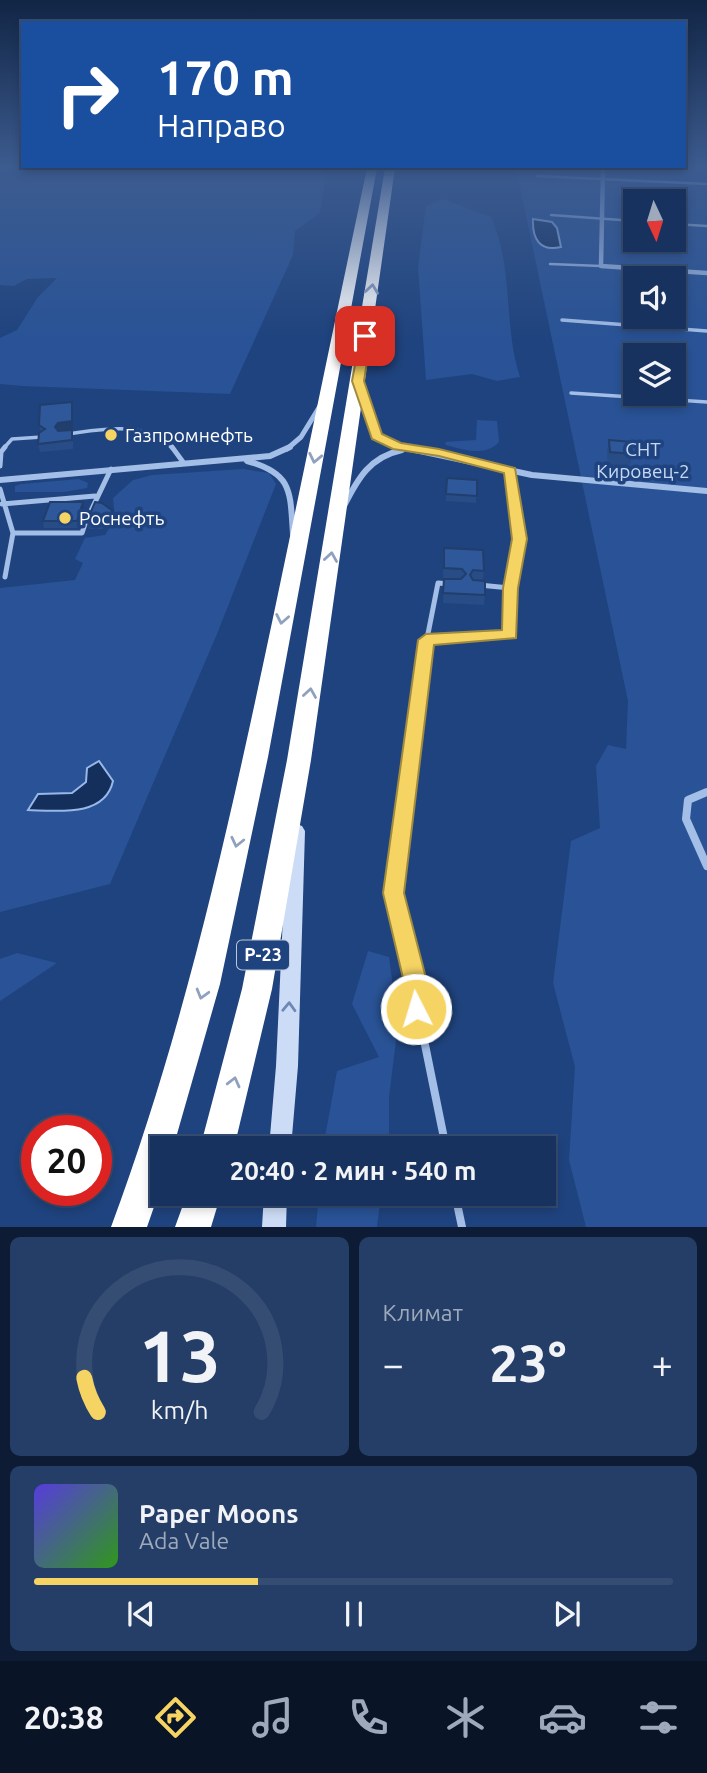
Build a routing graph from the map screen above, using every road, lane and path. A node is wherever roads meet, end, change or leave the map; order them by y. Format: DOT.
graph roads {
  1 [pos="361,225"];
  2 [pos="381,225"];
  3 [pos="600,225"];
  4 [pos="550,264"];
  5 [pos="601,266"];
  6 [pos="707,273"];
  7 [pos="562,320"];
  8 [pos="707,331"];
  9 [pos="358,381"];
  10 [pos="328,391"];
  11 [pos="571,393"];
  12 [pos="707,402"];
  13 [pos="61,435"];
  14 [pos="42,437"];
  15 [pos="420,449"];
  16 [pos="239,459"];
  17 [pos="183,462"];
  18 [pos="0,466"];
  19 [pos="111,469"];
  20 [pos="511,471"];
  21 [pos="0,480"];
  22 [pos="0,489"];
  23 [pos="707,491"];
  24 [pos="95,496"];
  25 [pos="2,504"];
  26 [pos="88,517"];
  27 [pos="336,523"];
  28 [pos="85,524"];
  29 [pos="13,533"];
  30 [pos="295,552"];
  31 [pos="5,577"];
  32 [pos="460,584"];
  33 [pos="474,585"];
  34 [pos="510,588"];
  35 [pos="426,640"];
  36 [pos="299,760"];
  37 [pos="707,792"];
  38 [pos="707,866"];
  39 [pos="220,1136"];
  40 [pos="281,1136"];
  41 [pos="443,1136"];
  42 [pos="200,1206"];
  43 [pos="275,1206"];
  44 [pos="458,1206"];
  45 [pos="129,1227"];
  46 [pos="193,1227"];
  47 [pos="274,1227"];
  48 [pos="463,1227"];
  1 -- 10 [label="highway, Р-23"];
  9 -- 2 [label="highway, Р-23, one-way"];
  3 -- 5 [label="street"];
  4 -- 5 [label="lane"];
  5 -- 6 [label="street"];
  7 -- 8 [label="lane"];
  9 -- 15 [label="street"];
  9 -- 27 [label="highway, Р-23"];
  10 -- 16 [label="street"];
  10 -- 30 [label="highway, Р-23, one-way"];
  11 -- 12 [label="lane"];
  13 -- 17 [label="lane"];
  14 -- 18 [label="lane"];
  15 -- 20 [label="street"];
  15 -- 27 [label="street"];
  16 -- 17 [label="street"];
  16 -- 30 [label="street"];
  17 -- 19 [label="street"];
  19 -- 21 [label="street"];
  19 -- 24 [label="lane"];
  20 -- 23 [label="street"];
  20 -- 34 [label="lane"];
  22 -- 25 [label="lane"];
  24 -- 25 [label="lane"];
  24 -- 26 [label="lane"];
  25 -- 29 [label="lane"];
  36 -- 27 [label="highway, Р-23, one-way"];
  28 -- 29 [label="lane"];
  29 -- 31 [label="lane"];
  30 -- 45 [label="highway, Р-23, one-way"];
  32 -- 35 [label="lane"];
  33 -- 34 [label="lane"];
  34 -- 35 [label="lane"];
  35 -- 41 [label="lane"];
  39 -- 36 [label="highway, Р-23, one-way"];
  40 -- 36 [label="main road, Р-23, one-way"];
  37 -- 38 [label="street"];
  42 -- 46 [label="highway"];
  43 -- 47 [label="main road"];
  44 -- 48 [label="lane"];
}
